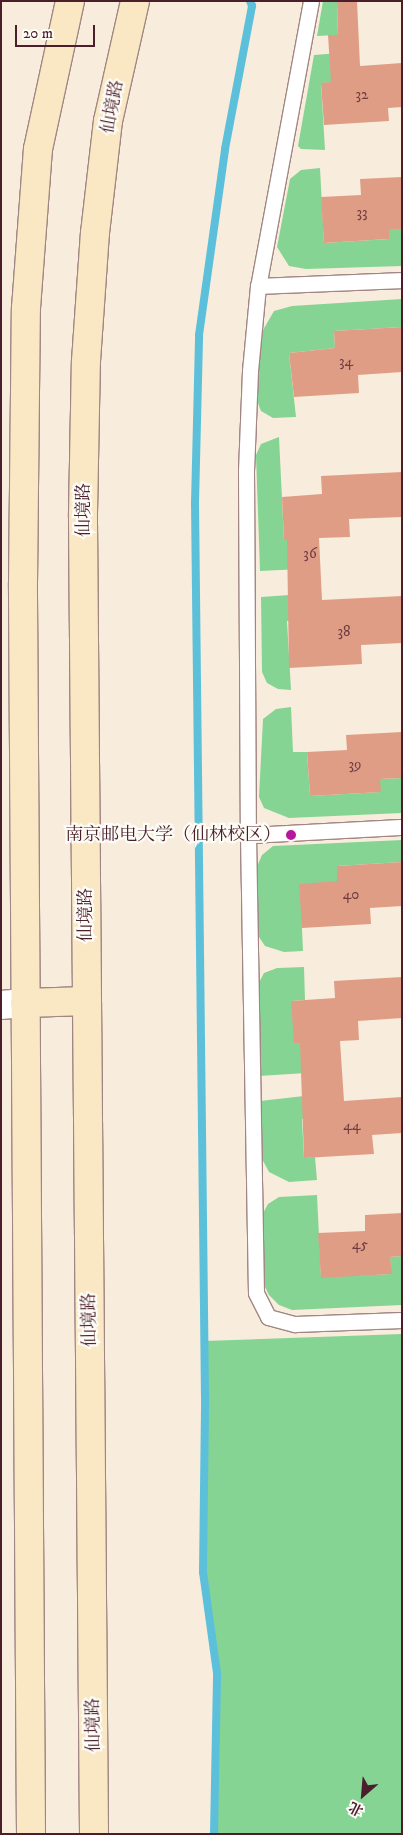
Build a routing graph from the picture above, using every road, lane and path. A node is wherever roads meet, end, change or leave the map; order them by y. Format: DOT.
graph roads {
  1 [pos="311,1"];
  2 [pos="69,4"];
  3 [pos="134,10"];
  4 [pos="402,280"];
  5 [pos="258,286"];
  6 [pos="402,828"];
  7 [pos="248,835"];
  8 [pos="87,1001"];
  9 [pos="13,1004"];
  10 [pos="402,1320"];
  11 [pos="31,1834"];
  12 [pos="94,1834"];
  1 -- 5 [label="lane"];
  2 -- 9 [label="main road"];
  3 -- 8 [label="main road, 仙境路"];
  4 -- 5 [label="lane"];
  5 -- 7 [label="lane"];
  6 -- 7 [label="lane"];
  7 -- 10 [label="lane"];
  8 -- 9 [label="main road"];
  8 -- 12 [label="main road, 仙境路"];
  9 -- 11 [label="main road"];
}
